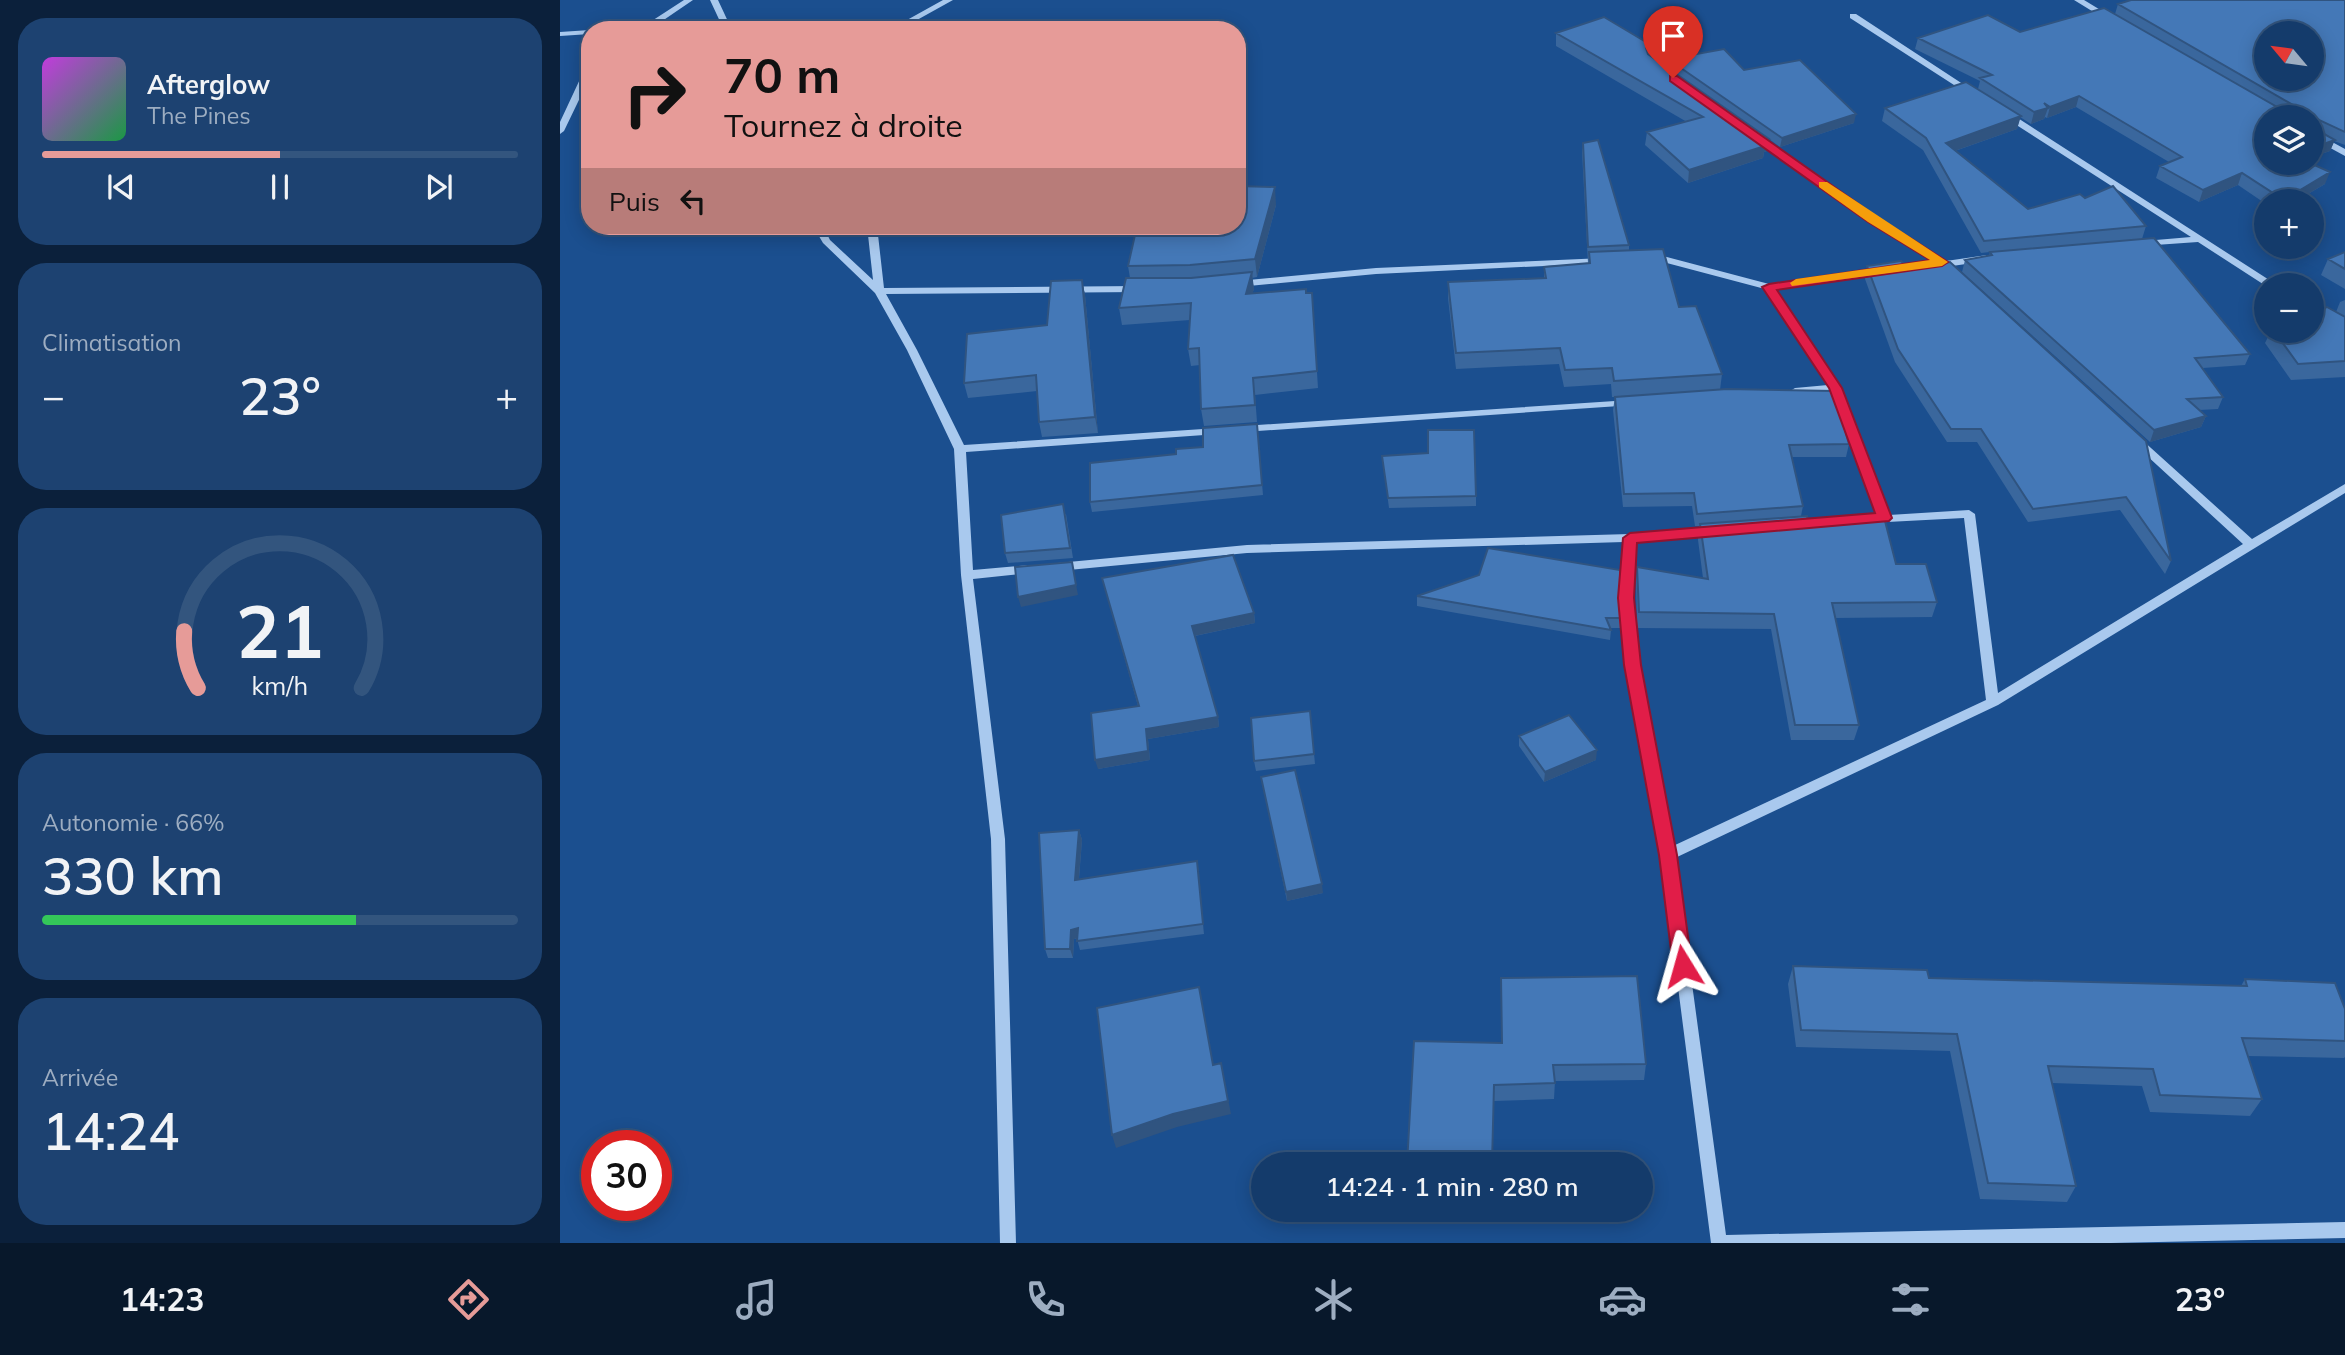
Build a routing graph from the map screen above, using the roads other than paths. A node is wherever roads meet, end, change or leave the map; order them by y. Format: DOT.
graph roads {
  1 [pos="689,0"];
  2 [pos="714,0"];
  3 [pos="949,0"];
  4 [pos="2078,0"];
  5 [pos="1853,16"];
  6 [pos="656,21"];
  7 [pos="724,21"];
  8 [pos="910,21"];
  9 [pos="2114,21"];
  10 [pos="581,33"];
  11 [pos="560,34"];
  12 [pos="581,86"];
  13 [pos="1980,98"];
  14 [pos="1992,106"];
  15 [pos="560,131"];
  16 [pos="1751,133"];
  17 [pos="2324,141"];
  18 [pos="2345,153"];
  19 [pos="823,235"];
  20 [pos="873,235"];
  21 [pos="2200,239"];
  22 [pos="2132,245"];
  23 [pos="1996,257"];
  24 [pos="1622,260"];
  25 [pos="1636,260"];
  26 [pos="1942,262"];
  27 [pos="2254,274"];
  28 [pos="1963,281"];
  29 [pos="1232,285"];
  30 [pos="1769,287"];
  31 [pos="1152,289"];
  32 [pos="879,291"];
  33 [pos="1835,388"];
  34 [pos="1780,392"];
  35 [pos="1641,402"];
  36 [pos="2127,432"];
  37 [pos="960,449"];
  38 [pos="2345,488"];
  39 [pos="1884,518"];
  40 [pos="1817,523"];
  41 [pos="1724,530"];
  42 [pos="1630,538"];
  43 [pos="2251,545"];
  44 [pos="967,575"];
  45 [pos="1993,702"];
  46 [pos="1668,855"];
  47 [pos="2345,1230"];
  48 [pos="1008,1243"];
  49 [pos="1719,1243"];
  1 -- 6 [label="street"];
  2 -- 7 [label="street"];
  3 -- 8 [label="street"];
  4 -- 9 [label="street"];
  5 -- 13 [label="street"];
  10 -- 11 [label="street"];
  12 -- 15 [label="street"];
  14 -- 21 [label="street"];
  16 -- 26 [label="street"];
  17 -- 18 [label="street"];
  19 -- 32 [label="street"];
  20 -- 32 [label="street"];
  21 -- 22 [label="street"];
  21 -- 27 [label="street"];
  23 -- 26 [label="street"];
  24 -- 29 [label="street"];
  25 -- 30 [label="street"];
  26 -- 28 [label="street"];
  26 -- 30 [label="street"];
  30 -- 33 [label="street"];
  31 -- 32 [label="street"];
  32 -- 37 [label="street"];
  33 -- 34 [label="street"];
  33 -- 39 [label="street"];
  35 -- 37 [label="street"];
  36 -- 43 [label="street"];
  37 -- 44 [label="street"];
  38 -- 43 [label="street"];
  39 -- 40 [label="street"];
  39 -- 45 [label="street"];
  41 -- 42 [label="street"];
  42 -- 44 [label="street"];
  42 -- 46 [label="street"];
  43 -- 45 [label="street"];
  44 -- 48 [label="street"];
  45 -- 46 [label="street"];
  46 -- 49 [label="street"];
  47 -- 49 [label="street"];
}
